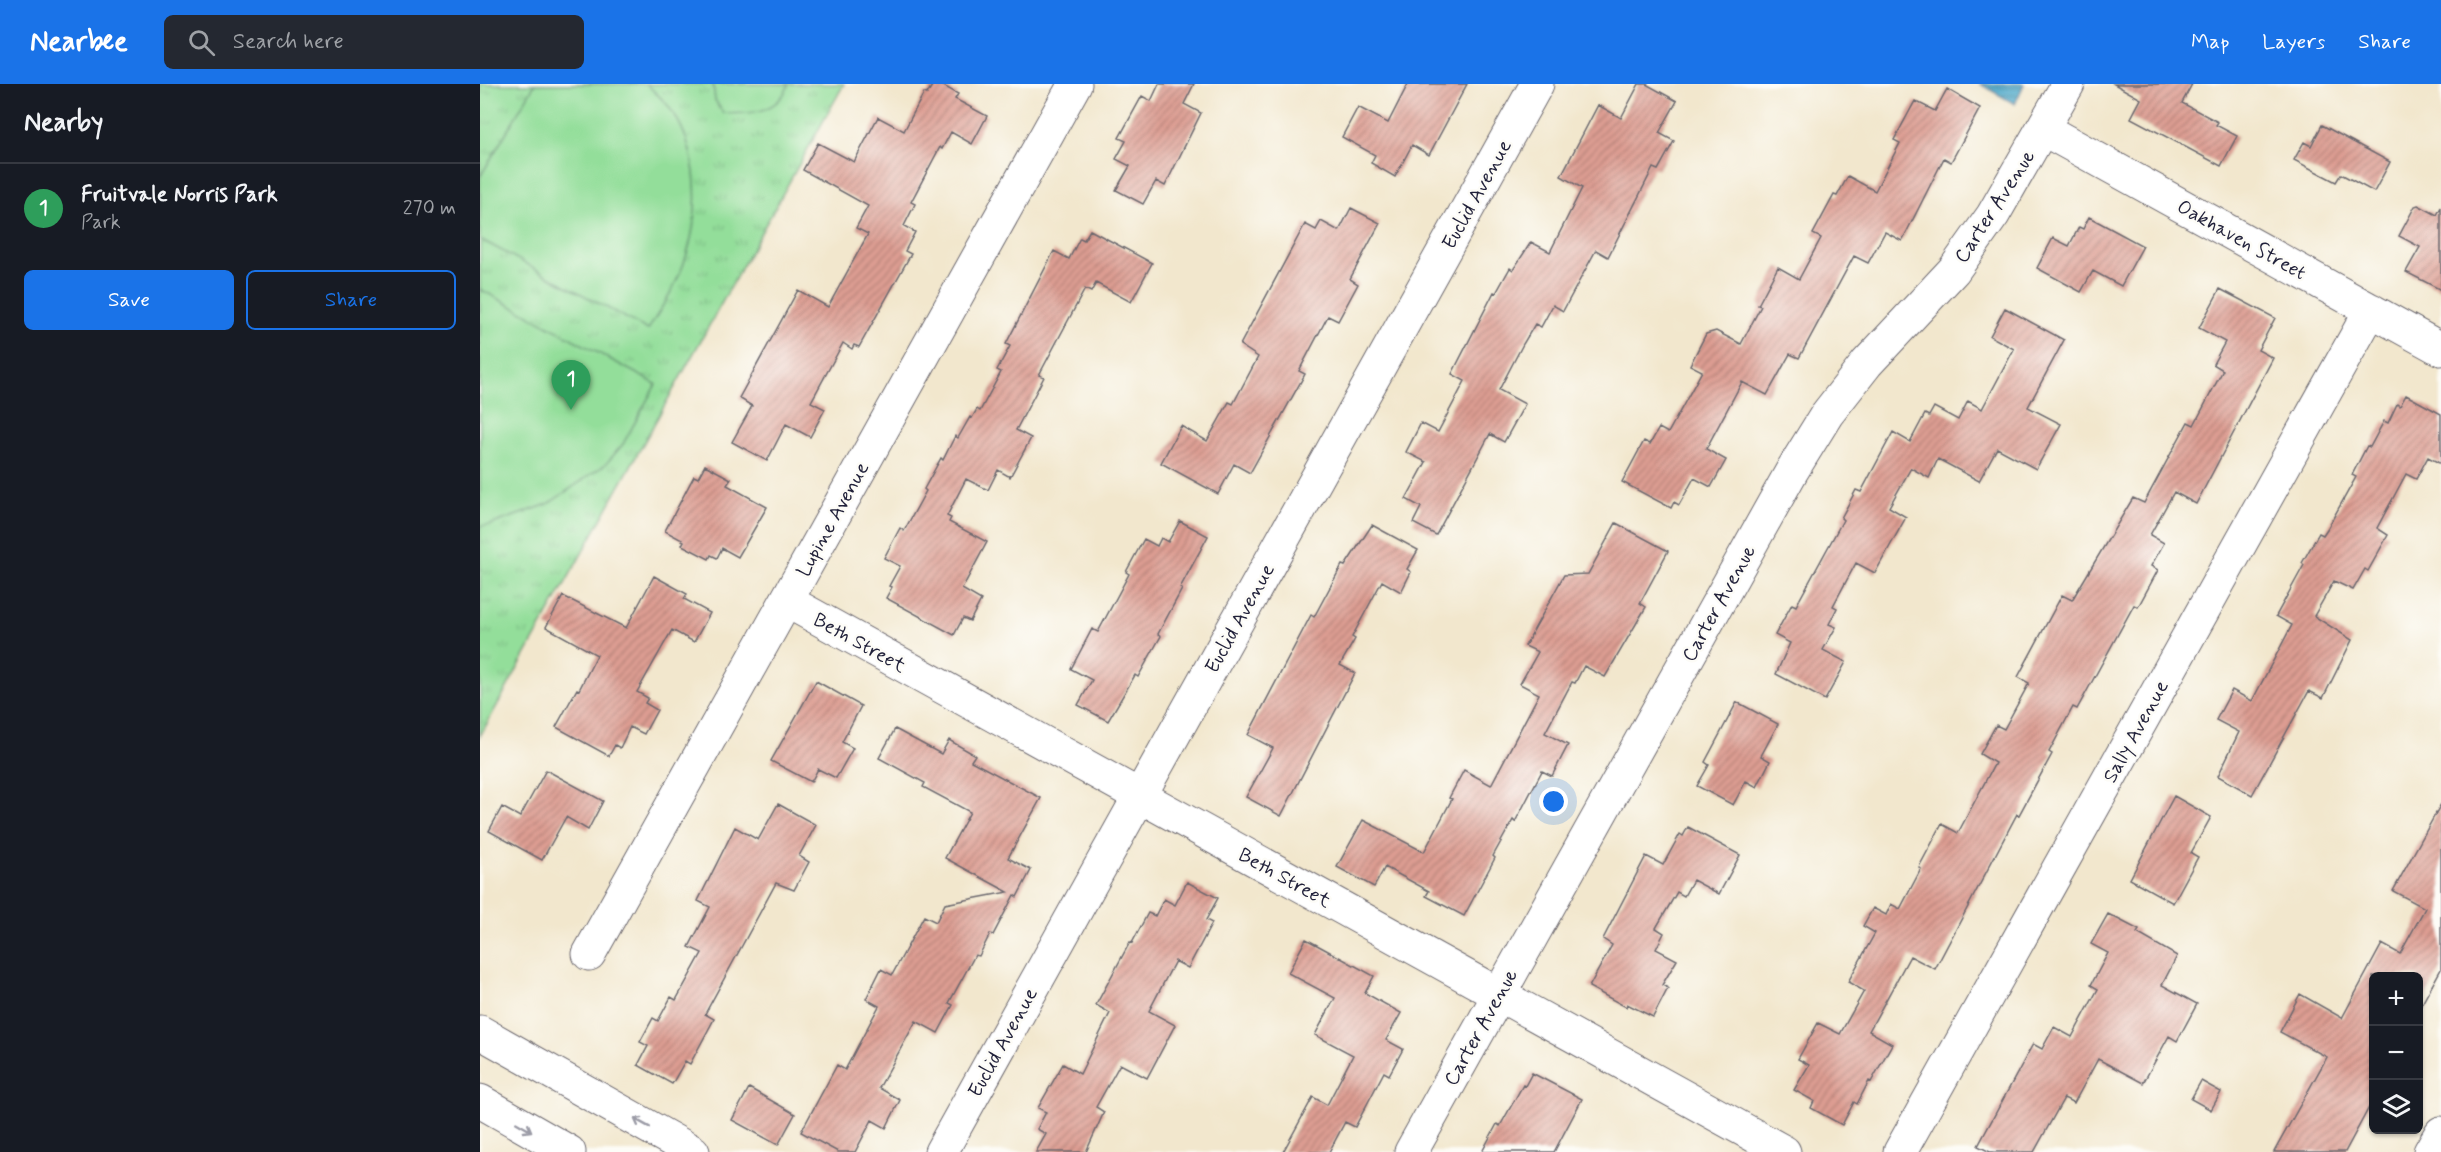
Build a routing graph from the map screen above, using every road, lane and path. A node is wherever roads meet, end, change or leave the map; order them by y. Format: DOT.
graph roads {
  1 [pos="1075,84"];
  2 [pos="1537,84"];
  3 [pos="2068,84"];
  4 [pos="2043,129"];
  5 [pos="2371,310"];
  6 [pos="2441,349"];
  7 [pos="787,601"];
  8 [pos="1140,796"];
  9 [pos="589,954"];
  10 [pos="1499,994"];
  11 [pos="480,1032"];
  12 [pos="480,1101"];
  13 [pos="2441,1133"];
  14 [pos="569,1152"];
  15 [pos="693,1152"];
  16 [pos="941,1152"];
  17 [pos="1411,1152"];
  18 [pos="1784,1152"];
  19 [pos="1900,1152"];
  20 [pos="2430,1152"];
  1 -- 7 [label="street, Lupine Avenue"];
  2 -- 8 [label="street, Euclid Avenue"];
  3 -- 4 [label="street, Carter Avenue"];
  4 -- 5 [label="street, Oakhaven Street"];
  4 -- 10 [label="street, Carter Avenue"];
  5 -- 6 [label="street, Oakhaven Street"];
  5 -- 19 [label="street, Sally Avenue"];
  7 -- 8 [label="street, Beth Street"];
  7 -- 9 [label="street, Lupine Avenue"];
  8 -- 10 [label="street, Beth Street"];
  8 -- 16 [label="street, Euclid Avenue"];
  10 -- 17 [label="street, Carter Avenue"];
  10 -- 18 [label="street, Beth Street"];
  15 -- 11 [label="street, one-way"];
  12 -- 14 [label="street, one-way"];
  13 -- 20 [label="street"];
}
